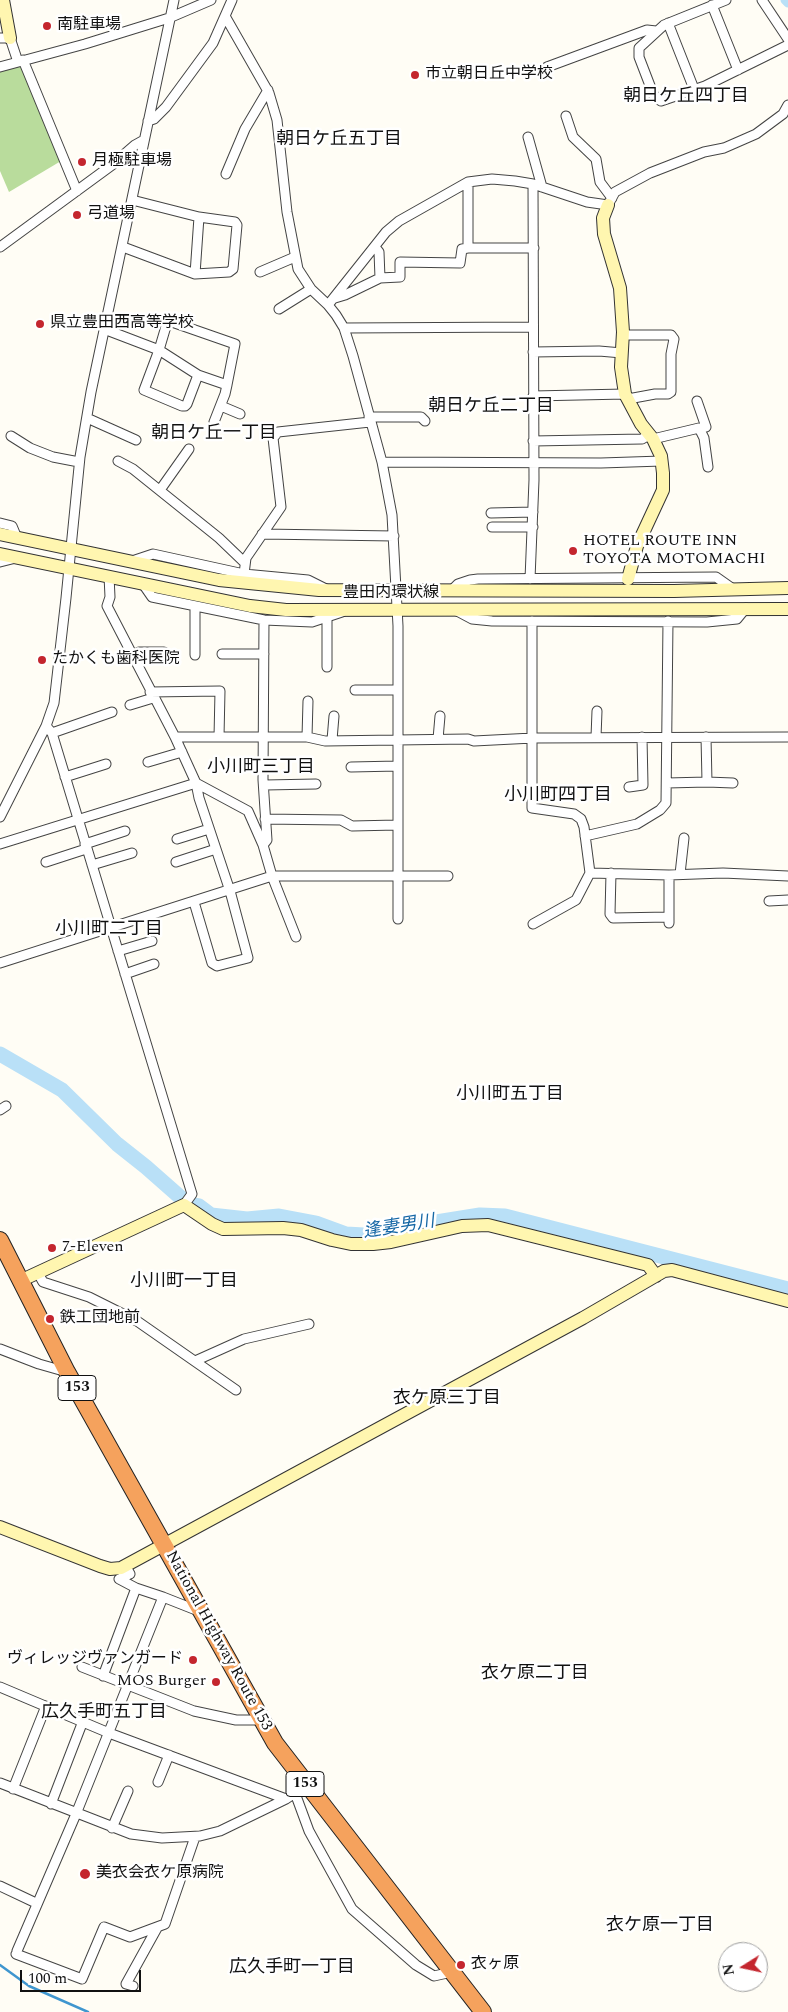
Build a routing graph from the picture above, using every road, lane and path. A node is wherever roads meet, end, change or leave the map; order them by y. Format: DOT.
graph roads {
  1 [pos="4,0"];
  2 [pos="174,0"];
  3 [pos="211,0"];
  4 [pos="232,0"];
  5 [pos="726,0"];
  6 [pos="762,0"];
  7 [pos="712,5"];
  8 [pos="226,16"];
  9 [pos="169,18"];
  10 [pos="668,23"];
  11 [pos="656,31"];
  12 [pos="5,38"];
  13 [pos="788,39"];
  14 [pos="788,45"];
  15 [pos="21,61"];
  16 [pos="0,67"];
  17 [pos="547,67"];
  18 [pos="738,70"];
  19 [pos="268,90"];
  20 [pos="694,90"];
  21 [pos="788,105"];
  22 [pos="566,116"];
  23 [pos="148,121"];
  24 [pos="528,137"];
  25 [pos="144,140"];
  26 [pos="226,174"];
  27 [pos="468,182"];
  28 [pos="533,184"];
  29 [pos="542,187"];
  30 [pos="77,191"];
  31 [pos="132,200"];
  32 [pos="610,201"];
  33 [pos="199,218"];
  34 [pos="123,246"];
  35 [pos="0,247"];
  36 [pos="375,247"];
  37 [pos="468,248"];
  38 [pos="534,248"];
  39 [pos="296,257"];
  40 [pos="260,272"];
  41 [pos="195,274"];
  42 [pos="380,278"];
  43 [pos="311,289"];
  44 [pos="331,302"];
  45 [pos="279,309"];
  46 [pos="533,327"];
  47 [pos="344,328"];
  48 [pos="104,329"];
  49 [pos="622,335"];
  50 [pos="159,350"];
  51 [pos="533,352"];
  52 [pos="622,353"];
  53 [pos="198,375"];
  54 [pos="227,385"];
  55 [pos="533,396"];
  56 [pos="626,397"];
  57 [pos="697,401"];
  58 [pos="221,406"];
  59 [pos="240,414"];
  60 [pos="87,418"];
  61 [pos="370,419"];
  62 [pos="424,421"];
  63 [pos="214,422"];
  64 [pos="705,427"];
  65 [pos="11,436"];
  66 [pos="651,437"];
  67 [pos="136,440"];
  68 [pos="533,441"];
  69 [pos="189,449"];
  70 [pos="118,461"];
  71 [pos="662,461"];
  72 [pos="79,462"];
  73 [pos="382,462"];
  74 [pos="533,464"];
  75 [pos="708,467"];
  76 [pos="160,490"];
  77 [pos="533,512"];
  78 [pos="490,513"];
  79 [pos="0,523"];
  80 [pos="492,527"];
  81 [pos="533,527"];
  82 [pos="0,534"];
  83 [pos="262,534"];
  84 [pos="394,536"];
  85 [pos="17,538"];
  86 [pos="71,548"];
  87 [pos="0,554"];
  88 [pos="18,558"];
  89 [pos="132,561"];
  90 [pos="0,562"];
  91 [pos="244,562"];
  92 [pos="68,569"];
  93 [pos="244,574"];
  94 [pos="109,576"];
  95 [pos="628,578"];
  96 [pos="530,579"];
  97 [pos="592,579"];
  98 [pos="143,584"];
  99 [pos="788,588"];
  100 [pos="453,589"];
  101 [pos="733,589"];
  102 [pos="328,590"];
  103 [pos="395,590"];
  104 [pos="576,590"];
  105 [pos="195,606"];
  106 [pos="746,608"];
  107 [pos="396,609"];
  108 [pos="602,609"];
  109 [pos="618,609"];
  110 [pos="788,609"];
  111 [pos="347,610"];
  112 [pos="455,610"];
  113 [pos="327,618"];
  114 [pos="264,620"];
  115 [pos="532,621"];
  116 [pos="585,621"];
  117 [pos="638,621"];
  118 [pos="668,621"];
  119 [pos="164,652"];
  120 [pos="222,654"];
  121 [pos="264,654"];
  122 [pos="195,655"];
  123 [pos="133,656"];
  124 [pos="327,667"];
  125 [pos="355,690"];
  126 [pos="398,690"];
  127 [pos="152,695"];
  128 [pos="308,701"];
  129 [pos="130,705"];
  130 [pos="597,711"];
  131 [pos="112,712"];
  132 [pos="334,716"];
  133 [pos="440,716"];
  134 [pos="49,730"];
  135 [pos="667,736"];
  136 [pos="175,737"];
  137 [pos="219,737"];
  138 [pos="307,737"];
  139 [pos="596,737"];
  140 [pos="642,737"];
  141 [pos="706,737"];
  142 [pos="264,738"];
  143 [pos="533,738"];
  144 [pos="788,738"];
  145 [pos="438,739"];
  146 [pos="332,740"];
  147 [pos="398,740"];
  148 [pos="182,752"];
  149 [pos="148,762"];
  150 [pos="106,764"];
  151 [pos="398,766"];
  152 [pos="351,767"];
  153 [pos="65,777"];
  154 [pos="707,782"];
  155 [pos="196,783"];
  156 [pos="667,783"];
  157 [pos="733,783"];
  158 [pos="316,784"];
  159 [pos="264,785"];
  160 [pos="629,787"];
  161 [pos="0,817"];
  162 [pos="265,819"];
  163 [pos="77,820"];
  164 [pos="398,826"];
  165 [pos="209,829"];
  166 [pos="125,832"];
  167 [pos="584,836"];
  168 [pos="684,838"];
  169 [pos="177,839"];
  170 [pos="0,844"];
  171 [pos="263,845"];
  172 [pos="86,846"];
  173 [pos="216,849"];
  174 [pos="132,853"];
  175 [pos="46,862"];
  176 [pos="176,862"];
  177 [pos="92,865"];
  178 [pos="590,873"];
  179 [pos="611,873"];
  180 [pos="680,874"];
  181 [pos="398,875"];
  182 [pos="669,875"];
  183 [pos="272,876"];
  184 [pos="448,876"];
  185 [pos="788,876"];
  186 [pos="230,891"];
  187 [pos="769,900"];
  188 [pos="788,900"];
  189 [pos="194,902"];
  190 [pos="398,919"];
  191 [pos="533,924"];
  192 [pos="111,927"];
  193 [pos="296,938"];
  194 [pos="152,940"];
  195 [pos="118,951"];
  196 [pos="0,963"];
  197 [pos="154,964"];
  198 [pos="125,974"];
  199 [pos="184,1205"];
  200 [pos="0,1240"];
  201 [pos="38,1273"];
  202 [pos="656,1276"];
  203 [pos="22,1280"];
  204 [pos="788,1301"];
  205 [pos="309,1324"];
  206 [pos="0,1348"];
  207 [pos="195,1361"];
  208 [pos="68,1372"];
  209 [pos="236,1390"];
  210 [pos="0,1527"];
  211 [pos="165,1544"];
  212 [pos="125,1566"];
  213 [pos="136,1588"];
  214 [pos="163,1597"];
  215 [pos="203,1613"];
  216 [pos="82,1667"];
  217 [pos="103,1676"];
  218 [pos="129,1686"];
  219 [pos="0,1687"];
  220 [pos="46,1706"];
  221 [pos="260,1720"];
  222 [pos="83,1721"];
  223 [pos="109,1732"];
  224 [pos="169,1755"];
  225 [pos="158,1782"];
  226 [pos="0,1783"];
  227 [pos="299,1787"];
  228 [pos="13,1789"];
  229 [pos="128,1791"];
  230 [pos="286,1799"];
  231 [pos="51,1804"];
  232 [pos="76,1814"];
  233 [pos="112,1828"];
  234 [pos="196,1837"];
  235 [pos="0,1886"];
  236 [pos="36,1903"];
  237 [pos="157,1928"];
  238 [pos="452,1972"];
  239 [pos="133,1986"];
  240 [pos="483,2012"];
  1 -- 12 [label="street"];
  2 -- 9 [label="street"];
  3 -- 9 [label="street"];
  4 -- 8 [label="street"];
  5 -- 7 [label="street"];
  6 -- 13 [label="street"];
  7 -- 10 [label="street"];
  7 -- 18 [label="street"];
  8 -- 19 [label="street"];
  8 -- 23 [label="street"];
  9 -- 15 [label="street"];
  9 -- 23 [label="street"];
  10 -- 11 [label="street"];
  10 -- 20 [label="street"];
  11 -- 17 [label="street"];
  11 -- 20 [label="street"];
  12 -- 15 [label="street"];
  14 -- 18 [label="street"];
  15 -- 16 [label="street"];
  15 -- 30 [label="street"];
  18 -- 20 [label="street"];
  19 -- 26 [label="street"];
  19 -- 39 [label="street"];
  21 -- 32 [label="street"];
  22 -- 32 [label="street"];
  23 -- 25 [label="street"];
  24 -- 29 [label="street"];
  25 -- 30 [label="street"];
  25 -- 31 [label="street"];
  27 -- 28 [label="street"];
  27 -- 36 [label="street"];
  27 -- 37 [label="street"];
  28 -- 29 [label="street"];
  28 -- 38 [label="street"];
  29 -- 32 [label="street"];
  30 -- 35 [label="street"];
  31 -- 33 [label="street"];
  31 -- 34 [label="street"];
  32 -- 49 [label="street"];
  33 -- 41 [label="street"];
  33 -- 41 [label="street"];
  34 -- 41 [label="street"];
  34 -- 48 [label="street"];
  36 -- 42 [label="street"];
  36 -- 44 [label="street"];
  37 -- 38 [label="street"];
  37 -- 42 [label="street"];
  38 -- 46 [label="street"];
  39 -- 40 [label="street"];
  39 -- 43 [label="street"];
  42 -- 44 [label="street"];
  43 -- 44 [label="street"];
  43 -- 45 [label="street"];
  44 -- 47 [label="street"];
  46 -- 47 [label="street"];
  46 -- 51 [label="street"];
  47 -- 61 [label="street"];
  48 -- 50 [label="street"];
  48 -- 60 [label="street"];
  49 -- 52 [label="street"];
  49 -- 56 [label="street"];
  50 -- 53 [label="street"];
  50 -- 53 [label="street"];
  50 -- 54 [label="street"];
  51 -- 52 [label="street"];
  51 -- 55 [label="street"];
  52 -- 56 [label="street"];
  53 -- 54 [label="street"];
  54 -- 58 [label="street"];
  55 -- 56 [label="street"];
  55 -- 68 [label="street"];
  56 -- 66 [label="street"];
  57 -- 64 [label="street"];
  58 -- 59 [label="street"];
  58 -- 63 [label="street"];
  60 -- 67 [label="street"];
  60 -- 72 [label="street"];
  61 -- 62 [label="street"];
  61 -- 73 [label="street"];
  61 -- 83 [label="street"];
  64 -- 66 [label="street"];
  64 -- 75 [label="street"];
  65 -- 72 [label="street"];
  66 -- 68 [label="street"];
  66 -- 71 [label="street"];
  68 -- 74 [label="street"];
  69 -- 76 [label="street"];
  70 -- 76 [label="street"];
  71 -- 74 [label="street"];
  71 -- 95 [label="street"];
  72 -- 86 [label="street"];
  73 -- 74 [label="street"];
  73 -- 84 [label="street"];
  74 -- 77 [label="street"];
  76 -- 91 [label="street"];
  77 -- 78 [label="street"];
  77 -- 81 [label="street"];
  79 -- 85 [label="street"];
  80 -- 81 [label="street"];
  81 -- 96 [label="street"];
  82 -- 85 [label="street, 豊田内環状線"];
  83 -- 84 [label="street"];
  83 -- 91 [label="street"];
  84 -- 103 [label="street"];
  85 -- 86 [label="street, 豊田内環状線"];
  86 -- 89 [label="street, 豊田内環状線"];
  86 -- 92 [label="street"];
  87 -- 88 [label="street, 豊田内環状線"];
  88 -- 90 [label="street"];
  88 -- 92 [label="street, 豊田内環状線"];
  89 -- 93 [label="street"];
  89 -- 102 [label="street, 豊田内環状線"];
  91 -- 93 [label="street"];
  92 -- 94 [label="street, 豊田内環状線"];
  92 -- 134 [label="street"];
  93 -- 102 [label="street"];
  94 -- 98 [label="street, 豊田内環状線"];
  94 -- 123 [label="street"];
  95 -- 97 [label="street"];
  95 -- 101 [label="street"];
  96 -- 97 [label="street"];
  96 -- 100 [label="street"];
  97 -- 104 [label="street"];
  98 -- 105 [label="street"];
  98 -- 111 [label="street, 豊田内環状線"];
  99 -- 101 [label="street, 豊田内環状線"];
  100 -- 103 [label="street, 豊田内環状線"];
  100 -- 104 [label="street, 豊田内環状線"];
  101 -- 104 [label="street, 豊田内環状線"];
  102 -- 103 [label="street, 豊田内環状線"];
  103 -- 107 [label="street"];
  105 -- 114 [label="street"];
  105 -- 122 [label="street"];
  106 -- 109 [label="street, 豊田内環状線"];
  106 -- 110 [label="street, 豊田内環状線"];
  106 -- 118 [label="street"];
  107 -- 111 [label="street, 豊田内環状線"];
  107 -- 112 [label="street, 豊田内環状線"];
  107 -- 126 [label="street"];
  108 -- 109 [label="street, 豊田内環状線"];
  108 -- 112 [label="street, 豊田内環状線"];
  108 -- 116 [label="street"];
  109 -- 117 [label="street"];
  111 -- 113 [label="street"];
  112 -- 115 [label="street"];
  113 -- 114 [label="street"];
  113 -- 124 [label="street"];
  114 -- 121 [label="street"];
  115 -- 116 [label="street"];
  115 -- 143 [label="street"];
  116 -- 117 [label="street"];
  117 -- 118 [label="street"];
  118 -- 135 [label="street"];
  119 -- 123 [label="street"];
  120 -- 121 [label="street"];
  121 -- 142 [label="street"];
  123 -- 127 [label="street"];
  125 -- 126 [label="street"];
  126 -- 147 [label="street"];
  127 -- 129 [label="street"];
  127 -- 136 [label="street"];
  127 -- 137 [label="street"];
  128 -- 138 [label="street"];
  130 -- 139 [label="street"];
  131 -- 134 [label="street"];
  132 -- 146 [label="street"];
  133 -- 145 [label="street"];
  134 -- 153 [label="street"];
  134 -- 161 [label="street"];
  135 -- 140 [label="street"];
  135 -- 141 [label="street"];
  135 -- 156 [label="street"];
  136 -- 137 [label="street"];
  136 -- 148 [label="street"];
  137 -- 142 [label="street"];
  138 -- 142 [label="street"];
  138 -- 146 [label="street"];
  139 -- 140 [label="street"];
  139 -- 143 [label="street"];
  140 -- 160 [label="street"];
  141 -- 144 [label="street"];
  141 -- 154 [label="street"];
  142 -- 159 [label="street"];
  143 -- 145 [label="street"];
  143 -- 167 [label="street"];
  145 -- 147 [label="street"];
  146 -- 147 [label="street"];
  147 -- 151 [label="street"];
  148 -- 149 [label="street"];
  148 -- 155 [label="street"];
  150 -- 153 [label="street"];
  151 -- 152 [label="street"];
  151 -- 164 [label="street"];
  153 -- 163 [label="street"];
  154 -- 156 [label="street"];
  154 -- 157 [label="street"];
  155 -- 163 [label="street"];
  155 -- 165 [label="street"];
  155 -- 171 [label="street"];
  156 -- 167 [label="street"];
  158 -- 159 [label="street"];
  159 -- 162 [label="street"];
  162 -- 164 [label="street"];
  162 -- 171 [label="street"];
  163 -- 170 [label="street"];
  163 -- 172 [label="street"];
  164 -- 181 [label="street"];
  165 -- 169 [label="street"];
  165 -- 173 [label="street"];
  166 -- 172 [label="street"];
  167 -- 178 [label="street"];
  168 -- 180 [label="street"];
  171 -- 183 [label="street"];
  172 -- 175 [label="street"];
  172 -- 177 [label="street"];
  173 -- 176 [label="street"];
  173 -- 186 [label="street"];
  174 -- 177 [label="street"];
  177 -- 192 [label="street"];
  178 -- 179 [label="street"];
  178 -- 191 [label="street"];
  179 -- 182 [label="street"];
  179 -- 182 [label="street"];
  180 -- 182 [label="street"];
  180 -- 185 [label="street"];
  181 -- 183 [label="street"];
  181 -- 184 [label="street"];
  181 -- 190 [label="street"];
  183 -- 186 [label="street"];
  183 -- 193 [label="street"];
  186 -- 189 [label="street"];
  186 -- 189 [label="street"];
  187 -- 188 [label="street"];
  189 -- 192 [label="street"];
  192 -- 195 [label="street"];
  192 -- 196 [label="street"];
  194 -- 195 [label="street"];
  195 -- 198 [label="street"];
  197 -- 198 [label="street"];
  198 -- 199 [label="street"];
  199 -- 201 [label="street"];
  199 -- 202 [label="street"];
  200 -- 203 [label="highway, National Highway Route 153 / 153"];
  201 -- 203 [label="street"];
  201 -- 207 [label="street"];
  202 -- 204 [label="street"];
  202 -- 211 [label="street"];
  203 -- 208 [label="highway, National Highway Route 153 / 153"];
  205 -- 207 [label="street"];
  206 -- 208 [label="street"];
  207 -- 209 [label="street"];
  208 -- 211 [label="highway, National Highway Route 153 / 153"];
  210 -- 212 [label="street"];
  211 -- 212 [label="street"];
  211 -- 215 [label="highway, National Highway Route 153 / 153"];
  212 -- 213 [label="street"];
  213 -- 214 [label="street"];
  213 -- 217 [label="street"];
  214 -- 215 [label="street"];
  214 -- 218 [label="street"];
  215 -- 221 [label="highway, National Highway Route 153 / 153"];
  216 -- 217 [label="street"];
  217 -- 218 [label="street"];
  218 -- 221 [label="street"];
  218 -- 223 [label="street"];
  219 -- 220 [label="street"];
  220 -- 222 [label="street"];
  220 -- 228 [label="street"];
  221 -- 227 [label="highway, National Highway Route 153 / 153"];
  222 -- 223 [label="street"];
  222 -- 231 [label="street"];
  223 -- 224 [label="street"];
  223 -- 232 [label="street"];
  224 -- 225 [label="street"];
  224 -- 230 [label="street"];
  226 -- 228 [label="street"];
  227 -- 230 [label="street"];
  227 -- 238 [label="highway, National Highway Route 153 / 153"];
  227 -- 238 [label="street"];
  228 -- 231 [label="street"];
  229 -- 233 [label="street"];
  230 -- 234 [label="street"];
  231 -- 232 [label="street"];
  232 -- 233 [label="street"];
  232 -- 236 [label="street"];
  233 -- 234 [label="street"];
  234 -- 237 [label="street"];
  235 -- 236 [label="street"];
  236 -- 237 [label="street"];
  237 -- 239 [label="street"];
  238 -- 240 [label="highway, National Highway Route 153 / 153"];
}
